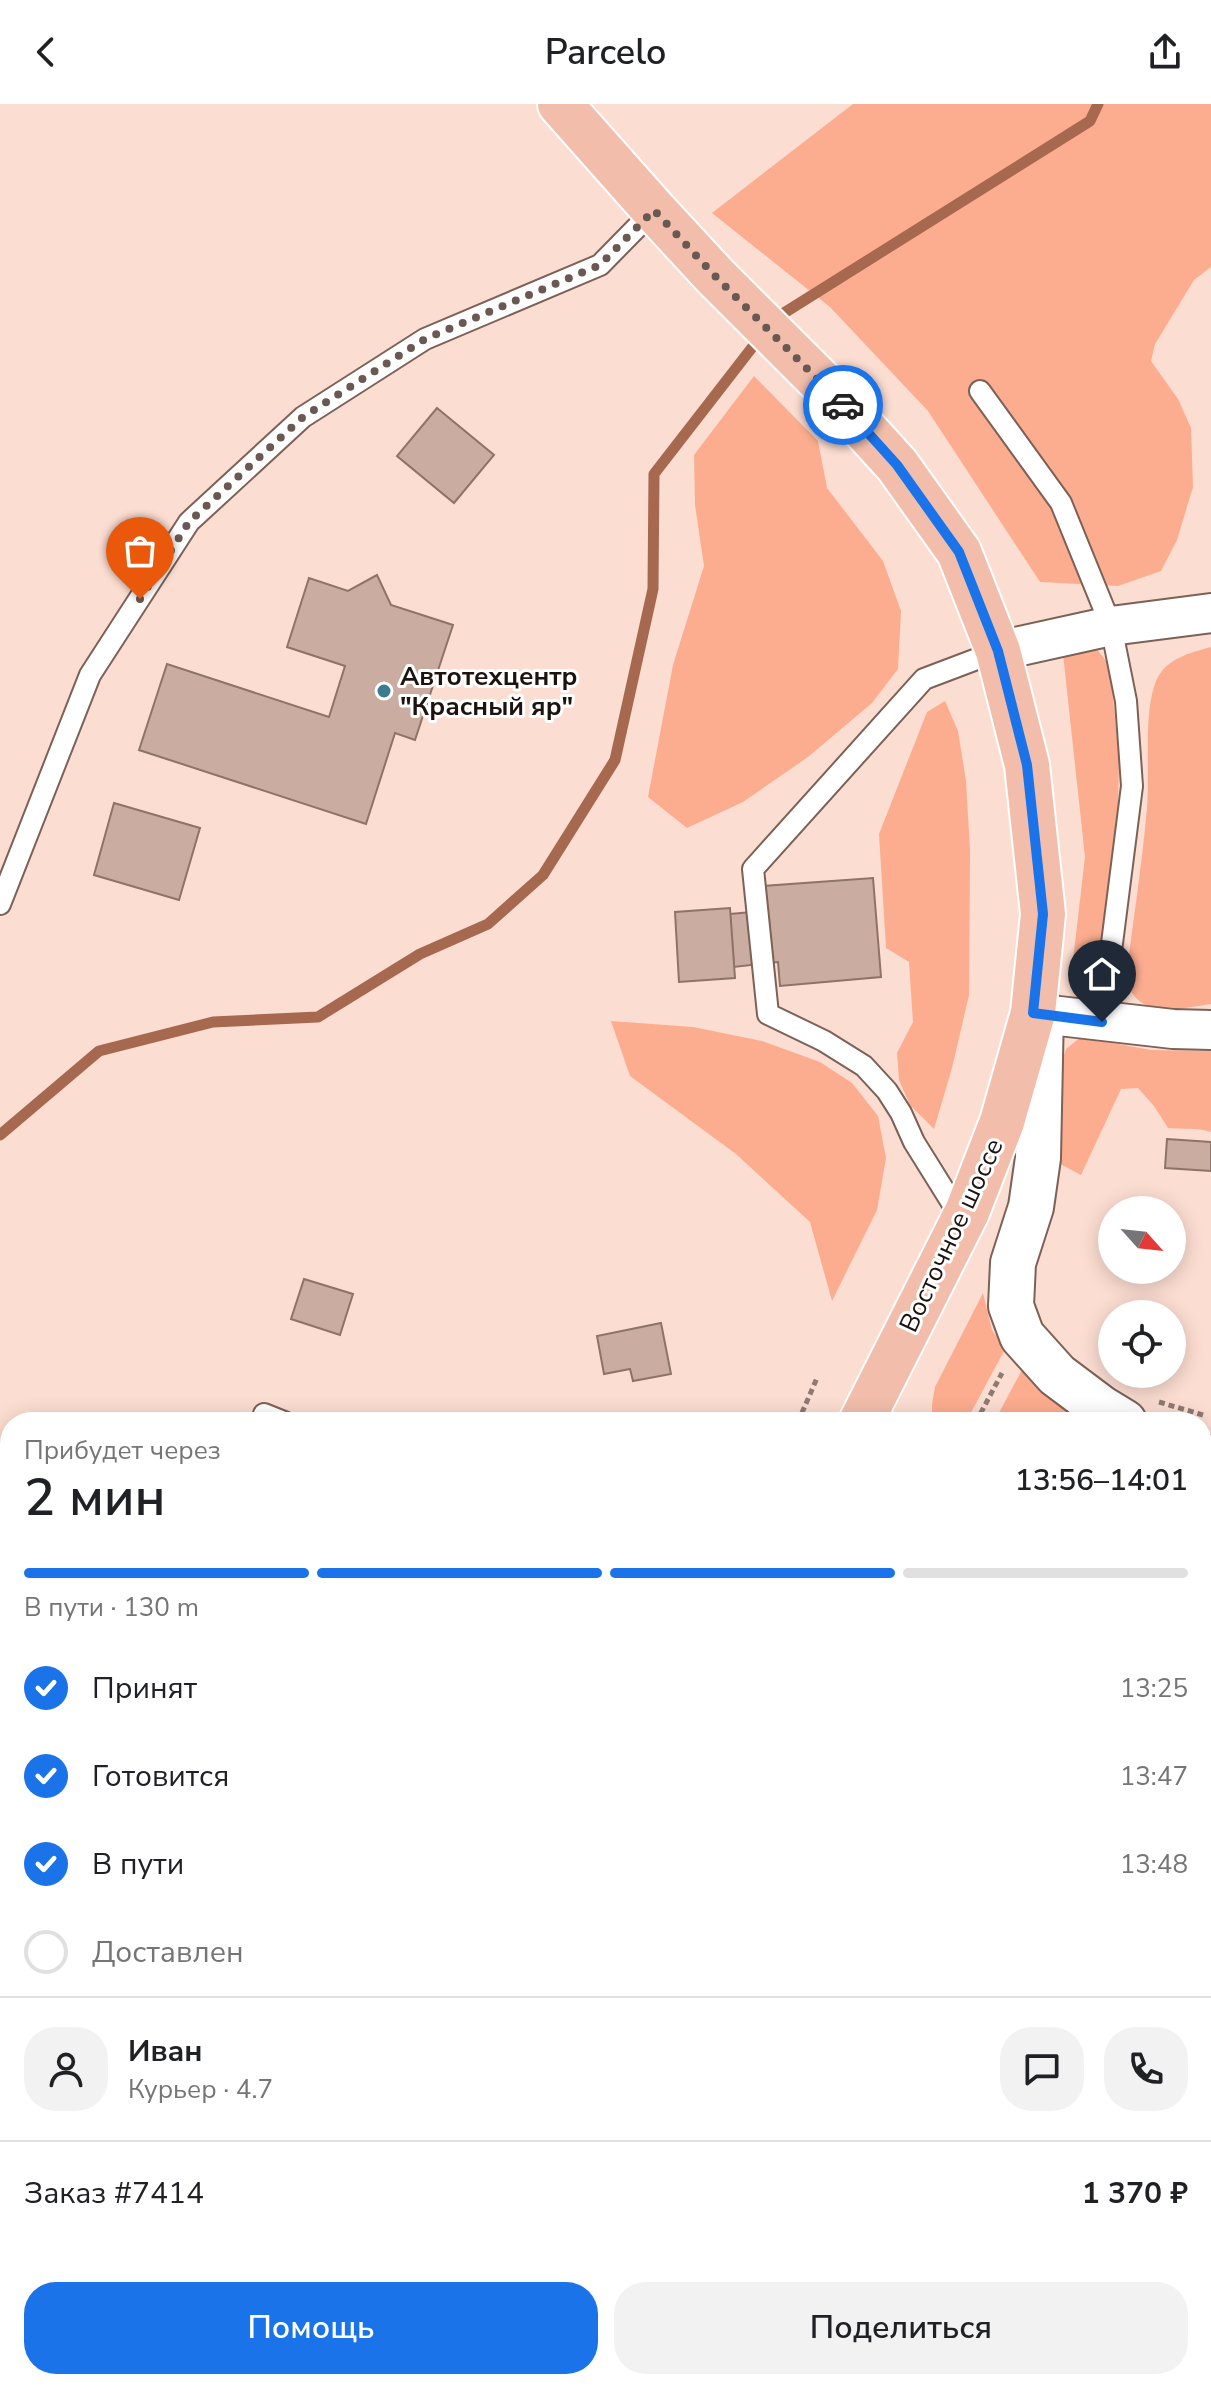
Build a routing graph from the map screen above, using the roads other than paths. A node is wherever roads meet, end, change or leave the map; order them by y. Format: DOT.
graph roads {
  1 [pos="560,104"];
  2 [pos="654,210"];
  3 [pos="980,391"];
  4 [pos="1211,613"];
  5 [pos="1111,626"];
  6 [pos="998,651"];
  7 [pos="0,904"];
  8 [pos="1037,1014"];
  9 [pos="1102,1022"];
  10 [pos="1211,1030"];
  11 [pos="963,1221"];
  12 [pos="866,1412"];
  13 [pos="1108,1412"];
  1 -- 2 [label="main road, Восточное шоссе"];
  2 -- 6 [label="main road, Восточное шоссе"];
  2 -- 7 [label="lane"];
  3 -- 5 [label="lane"];
  4 -- 5 [label="street"];
  5 -- 6 [label="street"];
  5 -- 9 [label="lane"];
  6 -- 8 [label="main road, Восточное шоссе"];
  6 -- 11 [label="lane"];
  8 -- 9 [label="street"];
  8 -- 11 [label="main road, Восточное шоссе"];
  8 -- 13 [label="street"];
  9 -- 10 [label="street"];
  11 -- 12 [label="main road, Восточное шоссе"];
}
